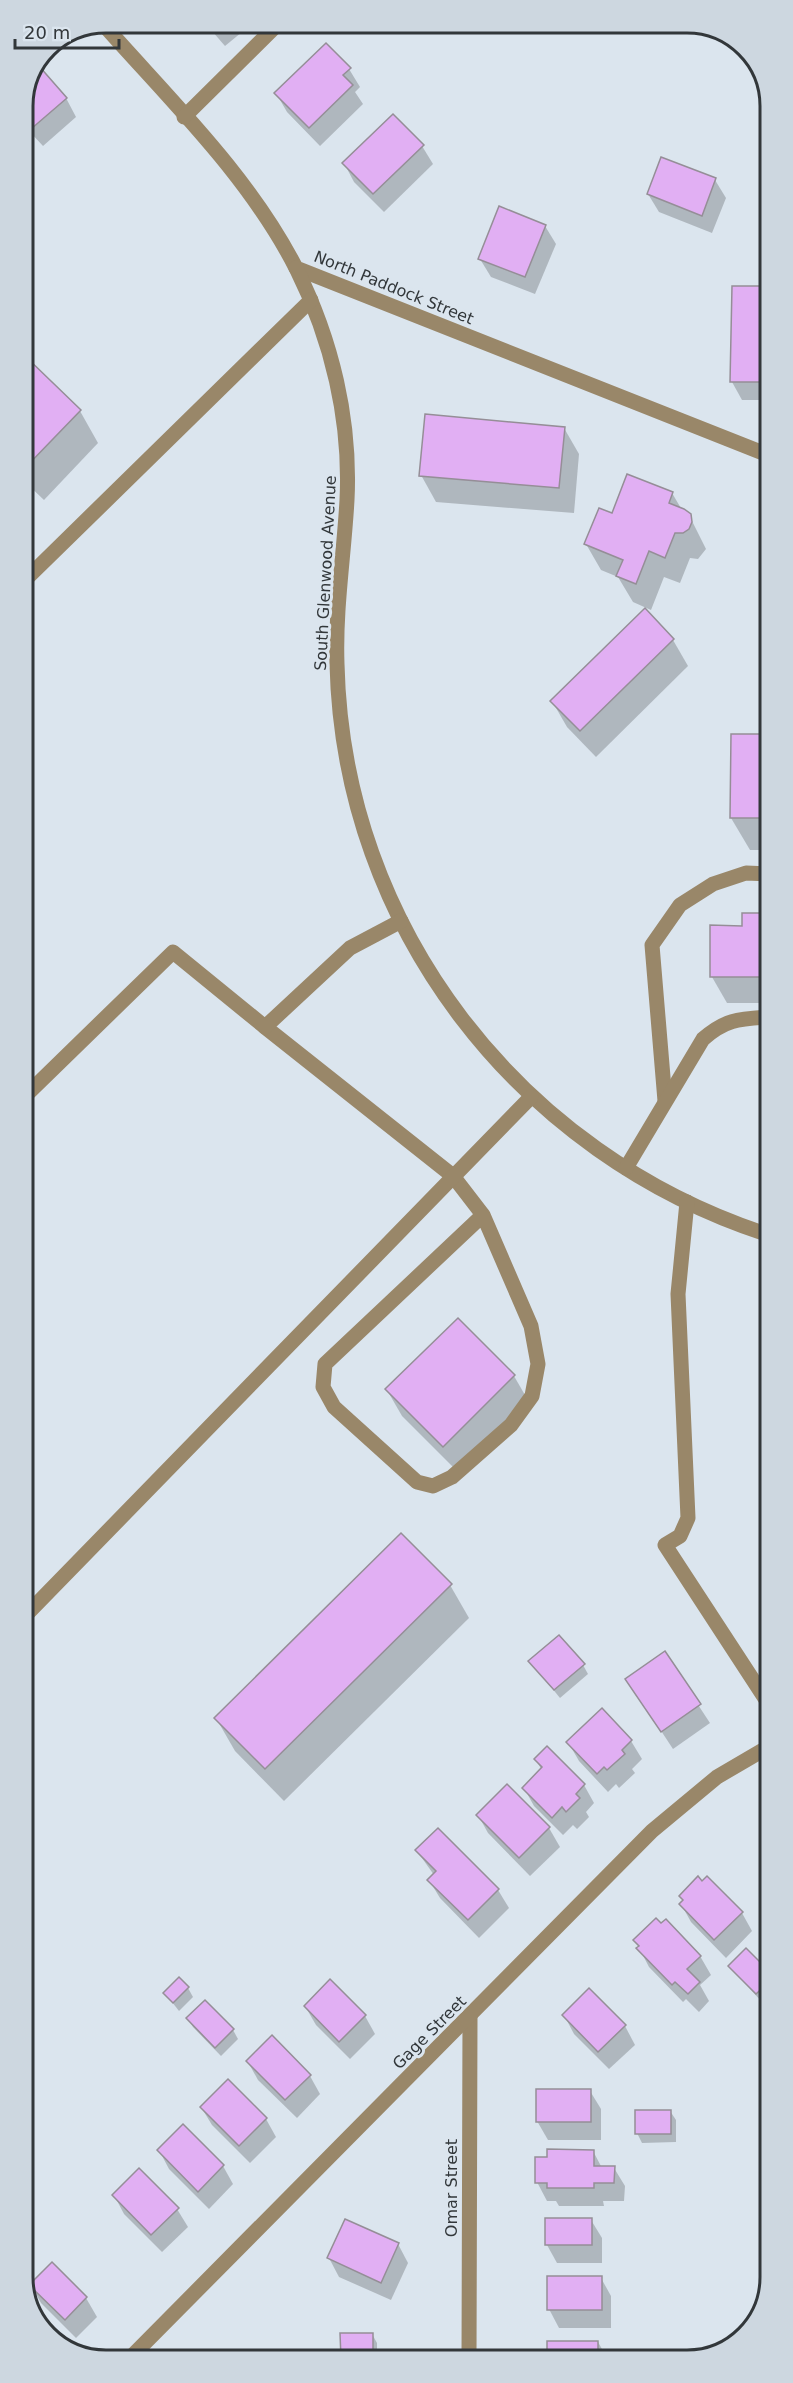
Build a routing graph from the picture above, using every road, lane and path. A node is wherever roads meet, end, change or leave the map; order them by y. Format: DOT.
graph roads {
  1 [pos="111,33"];
  2 [pos="268,33"];
  3 [pos="184,117"];
  4 [pos="296,268"];
  5 [pos="310,300"];
  6 [pos="760,452"];
  7 [pos="33,572"];
  8 [pos="760,874"];
  9 [pos="401,921"];
  10 [pos="760,1018"];
  11 [pos="265,1027"];
  12 [pos="33,1088"];
  13 [pos="531,1096"];
  14 [pos="665,1101"];
  15 [pos="626,1168"];
  16 [pos="453,1176"];
  17 [pos="687,1202"];
  18 [pos="483,1215"];
  19 [pos="760,1231"];
  20 [pos="33,1608"];
  21 [pos="760,1691"];
  22 [pos="760,1752"];
  23 [pos="470,2017"];
  24 [pos="138,2350"];
  25 [pos="470,2350"];
  1 -- 3 [label="street, North Paddock Street"];
  2 -- 3 [label="street"];
  3 -- 4 [label="street, North Paddock Street"];
  4 -- 5 [label="street, South Glenwood Avenue"];
  4 -- 6 [label="street, North Paddock Street"];
  5 -- 7 [label="street"];
  5 -- 9 [label="street, South Glenwood Avenue"];
  8 -- 14 [label="street"];
  9 -- 11 [label="street"];
  9 -- 13 [label="street, South Glenwood Avenue"];
  10 -- 14 [label="street"];
  11 -- 12 [label="street"];
  11 -- 16 [label="street"];
  13 -- 15 [label="street, South Glenwood Avenue"];
  13 -- 16 [label="street"];
  14 -- 15 [label="street"];
  15 -- 17 [label="street, South Glenwood Avenue"];
  16 -- 18 [label="street"];
  16 -- 20 [label="street"];
  17 -- 19 [label="street, South Glenwood Avenue"];
  17 -- 21 [label="street"];
  18 -- 18 [label="street"];
  22 -- 23 [label="street, Gage Street"];
  23 -- 24 [label="street, Gage Street"];
  23 -- 25 [label="street, Omar Street"];
}
